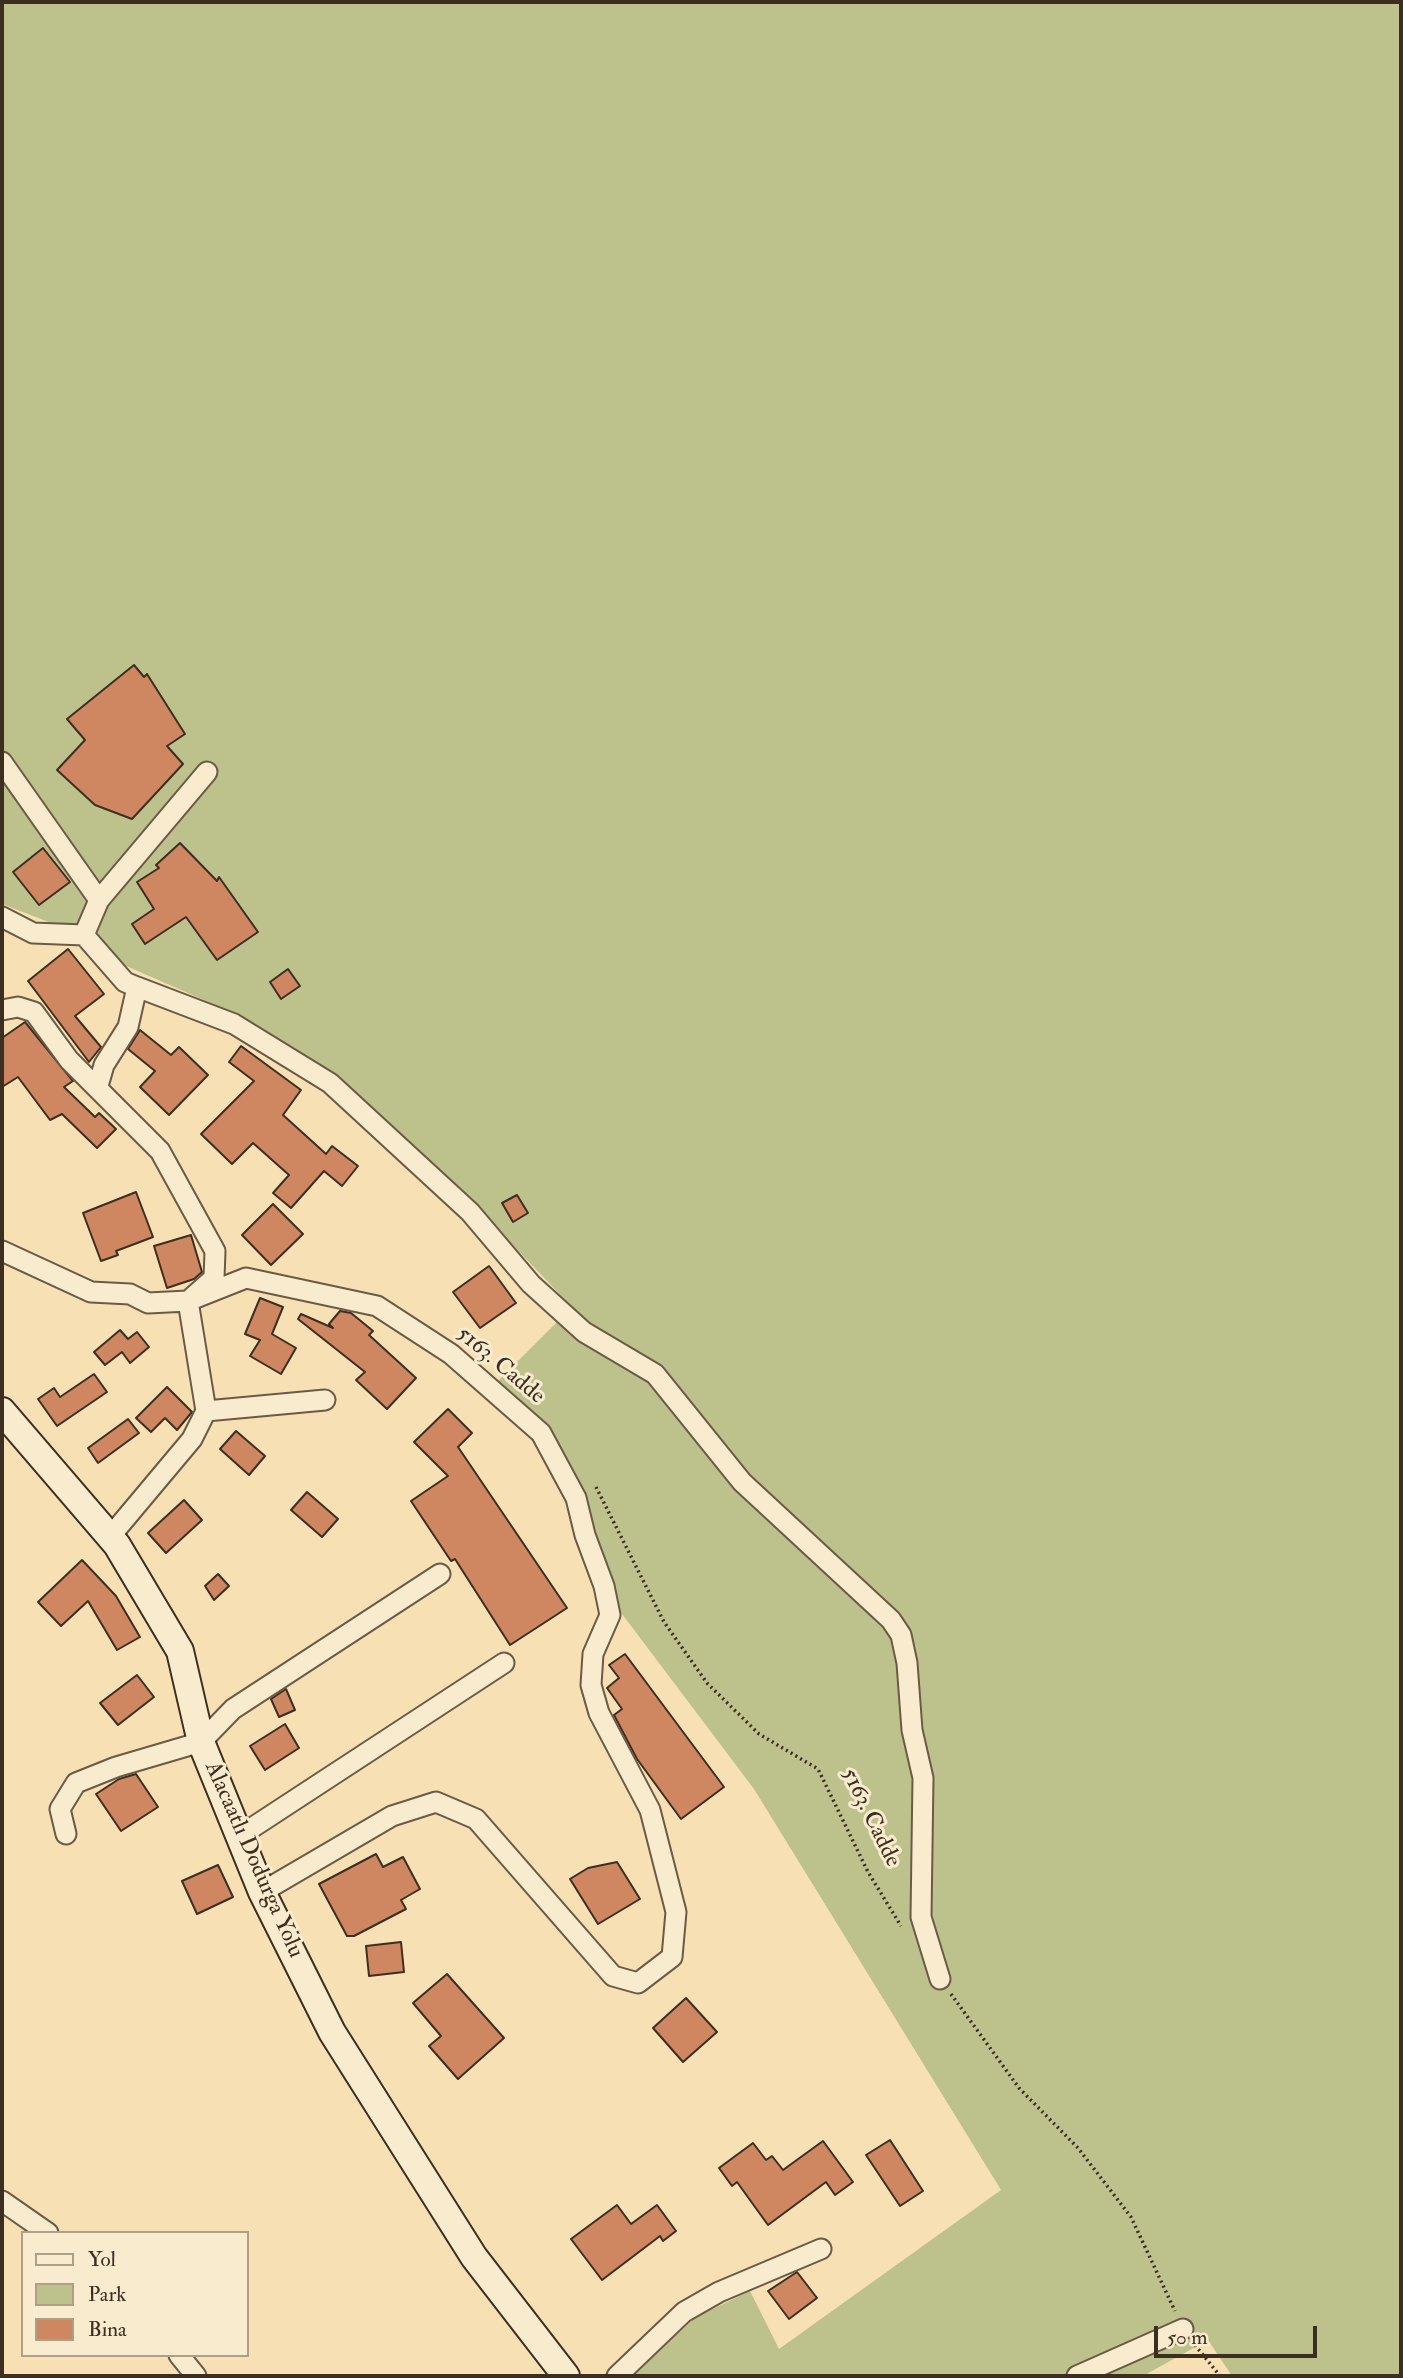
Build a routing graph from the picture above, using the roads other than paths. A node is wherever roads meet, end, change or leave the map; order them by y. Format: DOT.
graph roads {
  1 [pos="2,762"];
  2 [pos="207,772"];
  3 [pos="99,900"];
  4 [pos="2,917"];
  5 [pos="83,935"];
  6 [pos="137,987"];
  7 [pos="2,1010"];
  8 [pos="98,1086"];
  9 [pos="2,1251"];
  10 [pos="188,1301"];
  11 [pos="325,1401"];
  12 [pos="2,1411"];
  13 [pos="206,1411"];
  14 [pos="109,1538"];
  15 [pos="440,1574"];
  16 [pos="504,1664"];
  17 [pos="201,1742"];
  18 [pos="66,1834"];
  19 [pos="241,1835"];
  20 [pos="262,1892"];
  21 [pos="940,1979"];
  22 [pos="2,2200"];
  23 [pos="45,2231"];
  24 [pos="821,2249"];
  25 [pos="1184,2329"];
  26 [pos="182,2357"];
  27 [pos="196,2376"];
  28 [pos="566,2376"];
  29 [pos="617,2376"];
  30 [pos="1077,2376"];
  1 -- 3 [label="street"];
  2 -- 3 [label="street"];
  3 -- 5 [label="street"];
  4 -- 5 [label="street"];
  5 -- 6 [label="street"];
  6 -- 8 [label="street"];
  6 -- 21 [label="street"];
  7 -- 8 [label="street"];
  8 -- 10 [label="street"];
  9 -- 10 [label="street, 5163. Cadde"];
  10 -- 13 [label="street"];
  10 -- 20 [label="street, 5163. Cadde"];
  11 -- 13 [label="street"];
  12 -- 14 [label="street, Alacaatlı Dodurga Yolu"];
  13 -- 14 [label="street"];
  14 -- 17 [label="street, Alacaatlı Dodurga Yolu"];
  15 -- 17 [label="street"];
  16 -- 19 [label="street"];
  17 -- 18 [label="street"];
  17 -- 19 [label="street, Alacaatlı Dodurga Yolu"];
  19 -- 20 [label="street, Alacaatlı Dodurga Yolu"];
  20 -- 28 [label="street, Alacaatlı Dodurga Yolu"];
  22 -- 23 [label="street"];
  24 -- 29 [label="street"];
  25 -- 30 [label="street"];
  26 -- 27 [label="street"];
}
